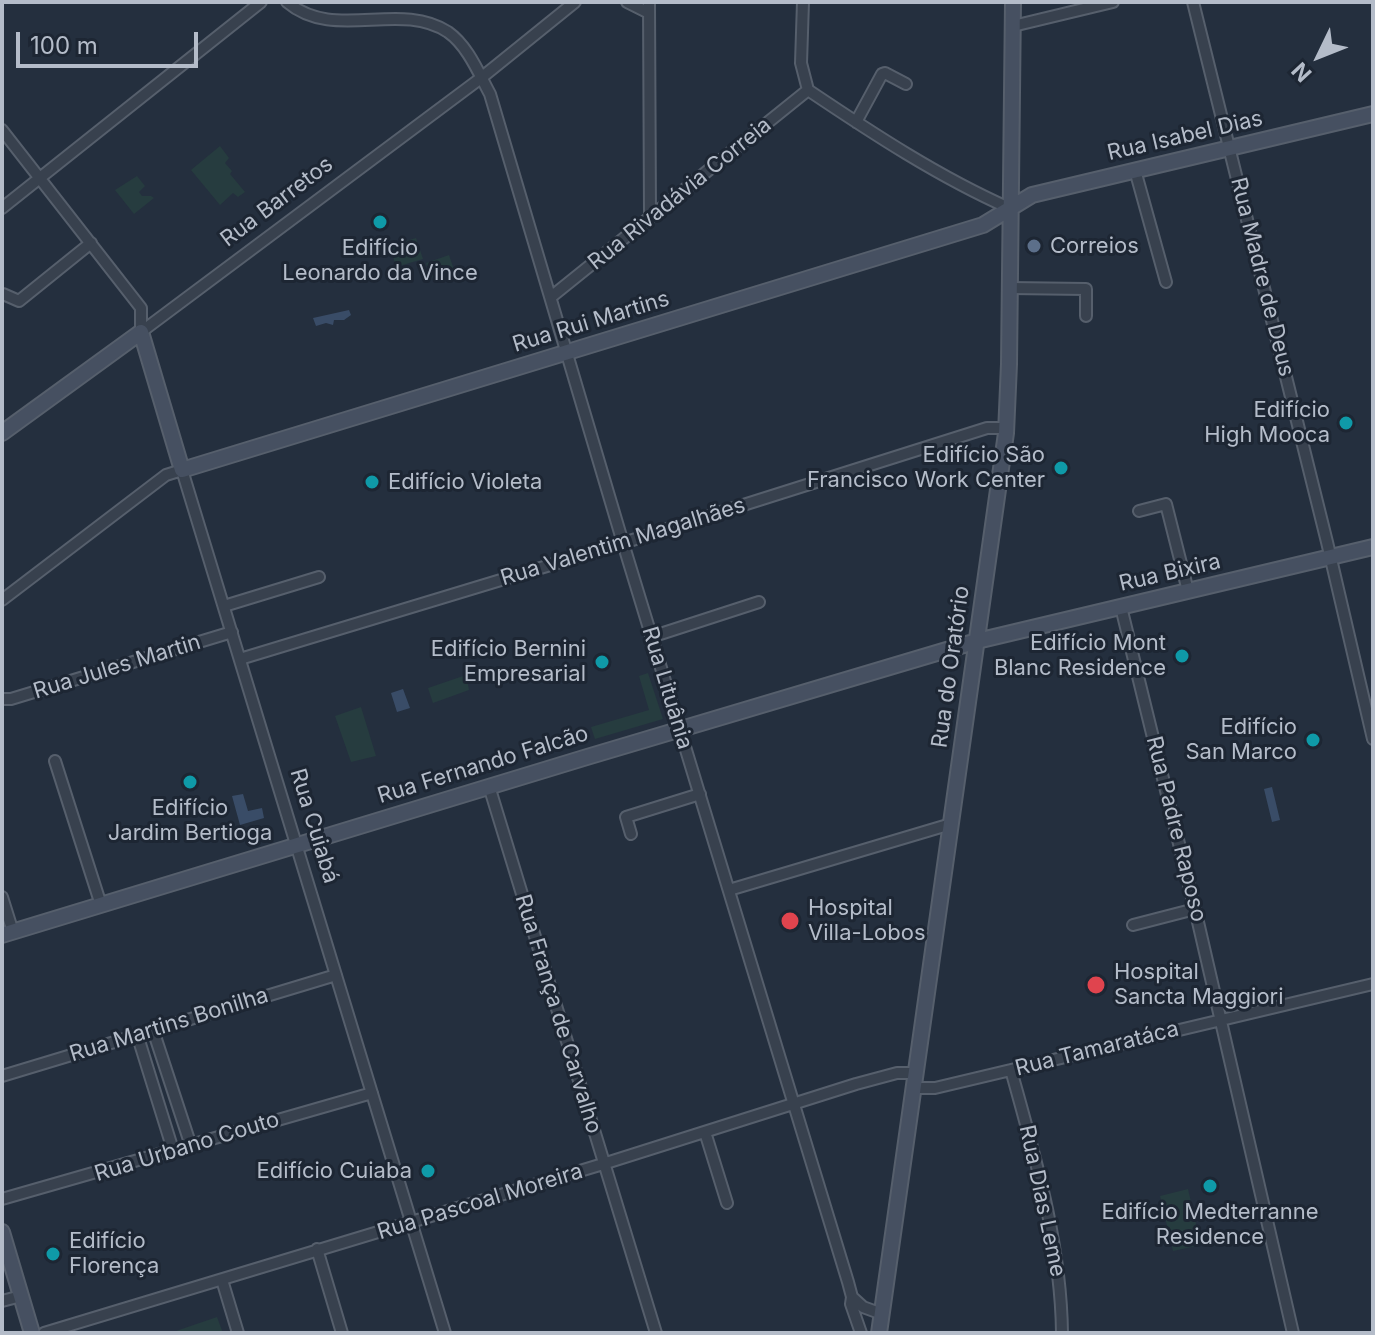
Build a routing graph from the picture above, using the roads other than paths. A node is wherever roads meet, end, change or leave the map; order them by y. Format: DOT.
graph roads {
  1 [pos="261,2"];
  2 [pos="287,2"];
  3 [pos="575,2"];
  4 [pos="627,2"];
  5 [pos="803,2"];
  6 [pos="1013,2"];
  7 [pos="1113,2"];
  8 [pos="1193,2"];
  9 [pos="649,7"];
  10 [pos="1013,26"];
  11 [pos="481,78"];
  12 [pos="906,84"];
  13 [pos="808,90"];
  14 [pos="1373,114"];
  15 [pos="856,122"];
  16 [pos="2,130"];
  17 [pos="1230,148"];
  18 [pos="1135,170"];
  19 [pos="40,178"];
  20 [pos="2,208"];
  21 [pos="1009,208"];
  22 [pos="650,215"];
  23 [pos="91,243"];
  24 [pos="1166,282"];
  25 [pos="1010,288"];
  26 [pos="3,294"];
  27 [pos="551,297"];
  28 [pos="1086,316"];
  29 [pos="141,332"];
  30 [pos="568,352"];
  31 [pos="1006,428"];
  32 [pos="2,433"];
  33 [pos="182,470"];
  34 [pos="1139,511"];
  35 [pos="623,543"];
  36 [pos="1373,547"];
  37 [pos="1330,557"];
  38 [pos="319,577"];
  39 [pos="1188,591"];
  40 [pos="2,600"];
  41 [pos="759,602"];
  42 [pos="224,606"];
  43 [pos="1121,607"];
  44 [pos="232,632"];
  45 [pos="651,637"];
  46 [pos="977,641"];
  47 [pos="240,659"];
  48 [pos="2,699"];
  49 [pos="680,729"];
  50 [pos="1373,739"];
  51 [pos="55,761"];
  52 [pos="489,786"];
  53 [pos="700,794"];
  54 [pos="951,824"];
  55 [pos="631,834"];
  56 [pos="297,845"];
  57 [pos="729,890"];
  58 [pos="2,897"];
  59 [pos="101,905"];
  60 [pos="1195,909"];
  61 [pos="1133,925"];
  62 [pos="8,933"];
  63 [pos="336,975"];
  64 [pos="1373,984"];
  65 [pos="1221,1019"];
  66 [pos="153,1030"];
  67 [pos="137,1034"];
  68 [pos="1011,1070"];
  69 [pos="2,1076"];
  70 [pos="915,1080"];
  71 [pos="172,1090"];
  72 [pos="372,1093"];
  73 [pos="157,1096"];
  74 [pos="795,1104"];
  75 [pos="705,1132"];
  76 [pos="191,1146"];
  77 [pos="173,1150"];
  78 [pos="603,1164"];
  79 [pos="2,1199"];
  80 [pos="727,1203"];
  81 [pos="411,1223"];
  82 [pos="2,1232"];
  83 [pos="317,1249"];
  84 [pos="222,1280"];
  85 [pos="21,1296"];
  86 [pos="852,1297"];
  87 [pos="2,1301"];
  88 [pos="882,1314"];
  89 [pos="856,1318"];
  90 [pos="32,1333"];
  91 [pos="44,1333"];
  92 [pos="238,1333"];
  93 [pos="342,1333"];
  94 [pos="445,1333"];
  95 [pos="656,1333"];
  96 [pos="861,1333"];
  97 [pos="879,1333"];
  98 [pos="1062,1333"];
  99 [pos="1293,1333"];
  1 -- 19 [label="street"];
  2 -- 11 [label="street, Rua Lituânia"];
  3 -- 11 [label="street, Rua Barretos"];
  4 -- 9 [label="street"];
  5 -- 13 [label="street"];
  6 -- 10 [label="main road, Rua do Oratório"];
  7 -- 10 [label="street"];
  8 -- 17 [label="street, Rua Madre de Deus"];
  9 -- 22 [label="street"];
  10 -- 21 [label="main road, Rua do Oratório"];
  11 -- 27 [label="street, Rua Lituânia"];
  11 -- 29 [label="street, Rua Barretos"];
  12 -- 15 [label="street"];
  13 -- 15 [label="street"];
  13 -- 22 [label="street, Rua Rivadávia Correia"];
  14 -- 17 [label="main road, Rua Isabel Dias"];
  15 -- 21 [label="street"];
  16 -- 19 [label="street"];
  17 -- 18 [label="main road, Rua Isabel Dias"];
  17 -- 37 [label="street, Rua Madre de Deus"];
  18 -- 21 [label="main road, Rua Isabel Dias"];
  18 -- 24 [label="street"];
  19 -- 20 [label="street"];
  19 -- 23 [label="street"];
  21 -- 25 [label="main road, Rua do Oratório"];
  21 -- 30 [label="main road, Rua Rui Martins"];
  22 -- 27 [label="street, Rua Rivadávia Correia"];
  23 -- 26 [label="street"];
  23 -- 29 [label="street"];
  25 -- 28 [label="street"];
  25 -- 31 [label="main road, Rua do Oratório"];
  27 -- 30 [label="street, Rua Lituânia"];
  29 -- 32 [label="main road, Rua Barretos"];
  29 -- 33 [label="main road, Rua Cuiabá"];
  30 -- 33 [label="main road, Rua Rui Martins"];
  30 -- 35 [label="street, Rua Lituânia"];
  31 -- 35 [label="street, Rua Valentim Magalhães"];
  31 -- 46 [label="main road, Rua do Oratório"];
  33 -- 40 [label="street"];
  33 -- 42 [label="street, Rua Cuiabá"];
  34 -- 39 [label="street"];
  35 -- 45 [label="street, Rua Lituânia"];
  35 -- 47 [label="street, Rua Valentim Magalhães"];
  36 -- 37 [label="main road, Rua Bixira"];
  37 -- 39 [label="main road, Rua Bixira"];
  37 -- 50 [label="street, Rua Madre de Deus"];
  38 -- 42 [label="street"];
  39 -- 43 [label="main road, Rua Bixira"];
  41 -- 45 [label="street"];
  42 -- 44 [label="street, Rua Cuiabá"];
  43 -- 46 [label="main road, Rua Bixira"];
  43 -- 60 [label="street, Rua Padre Raposo"];
  44 -- 47 [label="street, Rua Cuiabá"];
  44 -- 48 [label="street, Rua Jules Martin"];
  45 -- 49 [label="street, Rua Lituânia"];
  46 -- 49 [label="main road, Rua Fernando Falcão"];
  46 -- 54 [label="main road, Rua do Oratório"];
  47 -- 56 [label="street, Rua Cuiabá"];
  49 -- 52 [label="main road, Rua Fernando Falcão"];
  49 -- 53 [label="street, Rua Lituânia"];
  51 -- 59 [label="street"];
  52 -- 56 [label="main road, Rua Fernando Falcão"];
  52 -- 78 [label="street, Rua França de Carvalho"];
  53 -- 55 [label="street"];
  53 -- 57 [label="street, Rua Lituânia"];
  54 -- 57 [label="street"];
  54 -- 70 [label="main road, Rua do Oratório"];
  56 -- 59 [label="main road, Rua Fernando Falcão"];
  56 -- 63 [label="street, Rua Cuiabá"];
  57 -- 74 [label="street, Rua Lituânia"];
  58 -- 62 [label="street"];
  59 -- 62 [label="main road, Rua Fernando Falcão"];
  60 -- 61 [label="street"];
  60 -- 65 [label="street, Rua Padre Raposo"];
  63 -- 66 [label="street, Rua Martins Bonilha"];
  63 -- 72 [label="street, Rua Cuiabá"];
  64 -- 65 [label="street, Rua Tamaratáca"];
  65 -- 68 [label="street, Rua Tamaratáca"];
  65 -- 99 [label="street, Rua Padre Raposo"];
  66 -- 67 [label="street, Rua Martins Bonilha"];
  66 -- 71 [label="street"];
  67 -- 69 [label="street, Rua Martins Bonilha"];
  67 -- 73 [label="street"];
  68 -- 70 [label="street, Rua Tamaratáca"];
  68 -- 98 [label="street, Rua Dias Leme"];
  70 -- 74 [label="street, Rua Pascoal Moreira"];
  70 -- 88 [label="main road, Rua do Oratório"];
  71 -- 73 [label="street"];
  71 -- 76 [label="street"];
  72 -- 76 [label="street, Rua Urbano Couto"];
  72 -- 81 [label="street, Rua Cuiabá"];
  73 -- 77 [label="street"];
  74 -- 75 [label="street, Rua Pascoal Moreira"];
  74 -- 86 [label="street, Rua Lituânia"];
  75 -- 78 [label="street, Rua Pascoal Moreira"];
  75 -- 80 [label="street"];
  76 -- 77 [label="street, Rua Urbano Couto"];
  77 -- 79 [label="street, Rua Urbano Couto"];
  78 -- 81 [label="street, Rua Pascoal Moreira"];
  78 -- 95 [label="street, Rua França de Carvalho"];
  81 -- 83 [label="street, Rua Pascoal Moreira"];
  81 -- 94 [label="street, Rua Cuiabá"];
  82 -- 85 [label="main road"];
  83 -- 84 [label="street, Rua Pascoal Moreira"];
  83 -- 93 [label="street"];
  84 -- 91 [label="street, Rua Pascoal Moreira"];
  84 -- 92 [label="street"];
  85 -- 87 [label="street"];
  85 -- 90 [label="main road"];
  86 -- 88 [label="street"];
  86 -- 89 [label="street, Rua Lituânia"];
  88 -- 97 [label="main road, Rua do Oratório"];
  89 -- 96 [label="street, Rua Lituânia"];
  89 -- 97 [label="street"];
}
